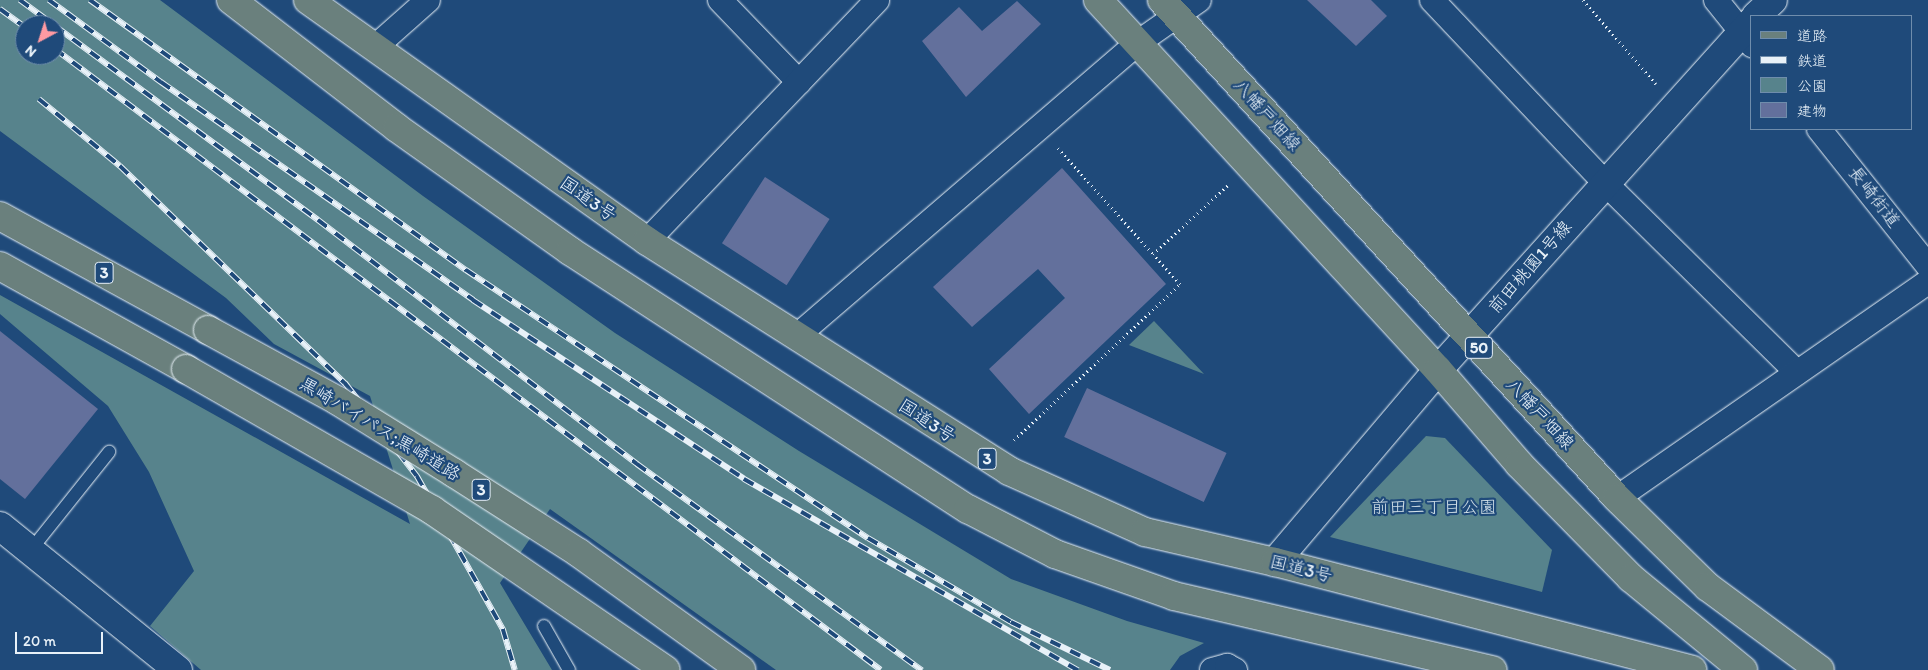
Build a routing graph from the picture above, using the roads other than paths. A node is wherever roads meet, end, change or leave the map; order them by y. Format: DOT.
graph roads {
  1 [pos="231,0"];
  2 [pos="308,0"];
  3 [pos="428,0"];
  4 [pos="720,0"];
  5 [pos="877,0"];
  6 [pos="1098,0"];
  7 [pos="1199,0"];
  8 [pos="1432,0"];
  9 [pos="1716,0"];
  10 [pos="1773,0"];
  11 [pos="1168,8"];
  12 [pos="1761,15"];
  13 [pos="1750,29"];
  14 [pos="1140,42"];
  15 [pos="374,48"];
  16 [pos="799,82"];
  17 [pos="1820,130"];
  18 [pos="1604,182"];
  19 [pos="0,216"];
  20 [pos="646,241"];
  21 [pos="0,266"];
  22 [pos="1928,266"];
  23 [pos="1928,282"];
  24 [pos="797,336"];
  25 [pos="1469,337"];
  26 [pos="1438,370"];
  27 [pos="1797,372"];
  28 [pos="110,452"];
  29 [pos="1617,498"];
  30 [pos="0,526"];
  31 [pos="30,551"];
  32 [pos="1275,562"];
  33 [pos="544,626"];
  34 [pos="178,670"];
  35 [pos="569,670"];
  36 [pos="666,670"];
  37 [pos="741,670"];
  38 [pos="1212,670"];
  39 [pos="1235,670"];
  40 [pos="1493,670"];
  41 [pos="1692,670"];
  42 [pos="1743,670"];
  43 [pos="1820,670"];
  1 -- 40 [label="main road"];
  2 -- 15 [label="main road, 国道3号 / 3"];
  3 -- 15 [label="street"];
  4 -- 16 [label="street"];
  5 -- 16 [label="street"];
  6 -- 14 [label="main road, 50"];
  7 -- 11 [label="street"];
  8 -- 18 [label="street"];
  9 -- 13 [label="street"];
  10 -- 12 [label="street, 前田桃園1号線"];
  11 -- 14 [label="street"];
  11 -- 25 [label="main road, 八幡戸畑線 / 50"];
  13 -- 18 [label="street, 前田桃園1号線"];
  14 -- 24 [label="street"];
  14 -- 26 [label="main road, 50"];
  15 -- 20 [label="main road, 国道3号 / 3"];
  16 -- 20 [label="street"];
  17 -- 22 [label="street, 長崎街道"];
  18 -- 25 [label="street, 前田桃園1号線"];
  18 -- 27 [label="street"];
  19 -- 37 [label="main road, 黒崎バイパス;黒崎道路 / 3, bridge"];
  20 -- 24 [label="main road, 国道3号 / 3"];
  21 -- 36 [label="main road, bridge"];
  23 -- 27 [label="street"];
  24 -- 32 [label="main road, 国道3号 / 3"];
  25 -- 26 [label="street, 前田桃園1号線"];
  25 -- 29 [label="main road, 八幡戸畑線 / 50"];
  26 -- 32 [label="street, 前田桃園1号線"];
  26 -- 42 [label="main road, 50"];
  27 -- 29 [label="street"];
  28 -- 31 [label="lane"];
  29 -- 43 [label="main road, 八幡戸畑線 / 50"];
  30 -- 31 [label="street"];
  31 -- 34 [label="street"];
  32 -- 41 [label="main road, 国道3号 / 3"];
  33 -- 35 [label="lane"];
  38 -- 39 [label="street"];
}
